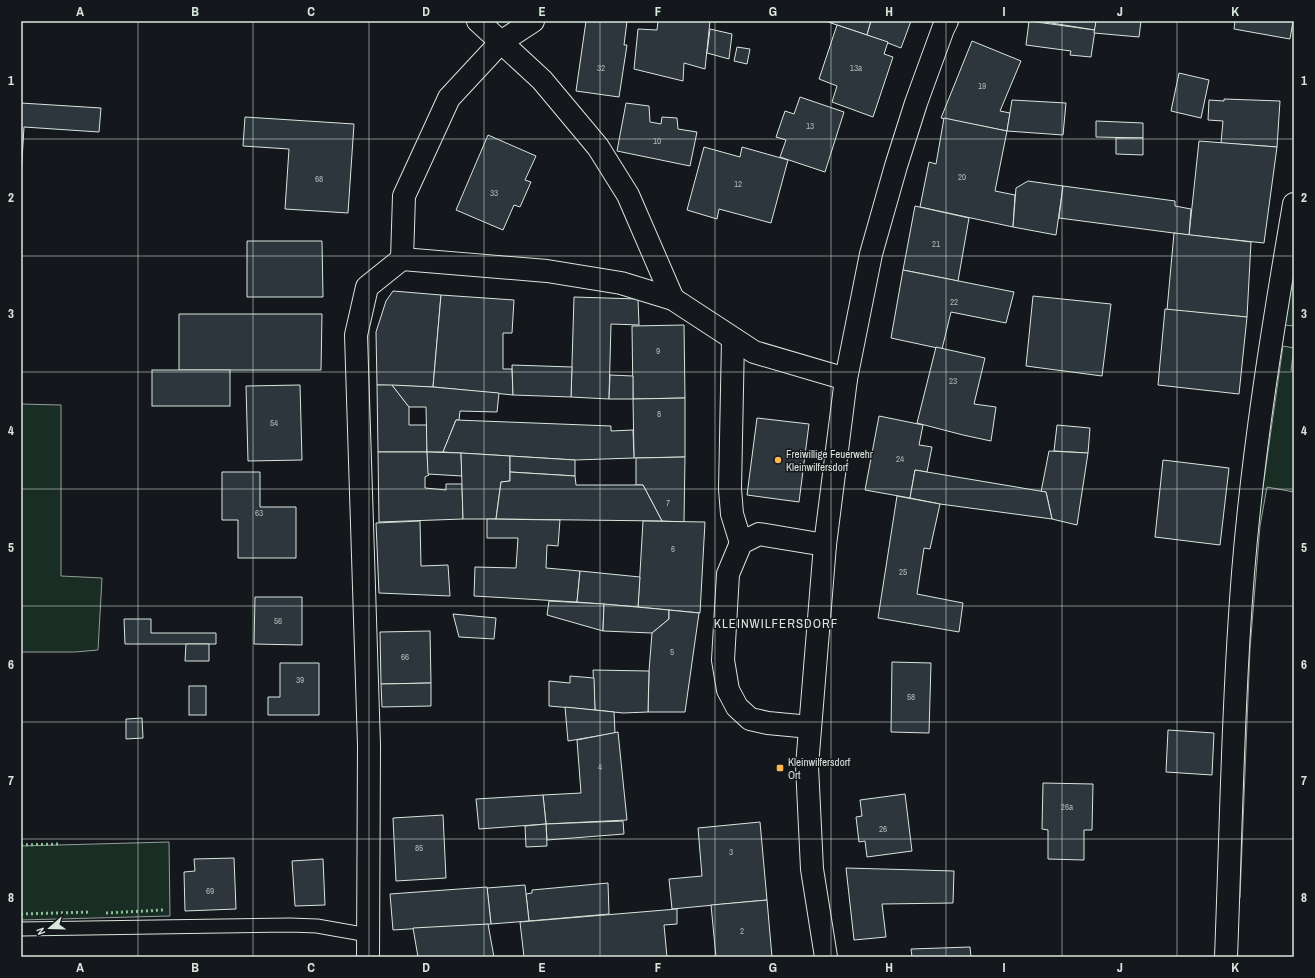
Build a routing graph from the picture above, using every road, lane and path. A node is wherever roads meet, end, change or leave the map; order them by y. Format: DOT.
graph roads {
  1 [pos="478,21"];
  2 [pos="533,21"];
  3 [pos="947,21"];
  4 [pos="501,42"];
  5 [pos="1294,204"];
  6 [pos="402,258"];
  7 [pos="673,299"];
  8 [pos="733,339"];
  9 [pos="846,379"];
  10 [pos="741,542"];
  11 [pos="825,545"];
  12 [pos="810,727"];
  13 [pos="21,929"];
  14 [pos="368,935"];
  15 [pos="368,957"];
  16 [pos="826,957"];
  17 [pos="1226,957"];
  1 -- 4 [label="street"];
  2 -- 4 [label="street"];
  3 -- 9 [label="street"];
  4 -- 6 [label="street"];
  4 -- 7 [label="street"];
  5 -- 17 [label="street"];
  6 -- 7 [label="street"];
  6 -- 14 [label="street"];
  7 -- 8 [label="street"];
  8 -- 9 [label="street"];
  8 -- 10 [label="street"];
  9 -- 11 [label="street"];
  10 -- 11 [label="street"];
  10 -- 12 [label="street"];
  11 -- 12 [label="street"];
  12 -- 16 [label="street"];
  13 -- 14 [label="lane"];
  14 -- 15 [label="street"];
}
